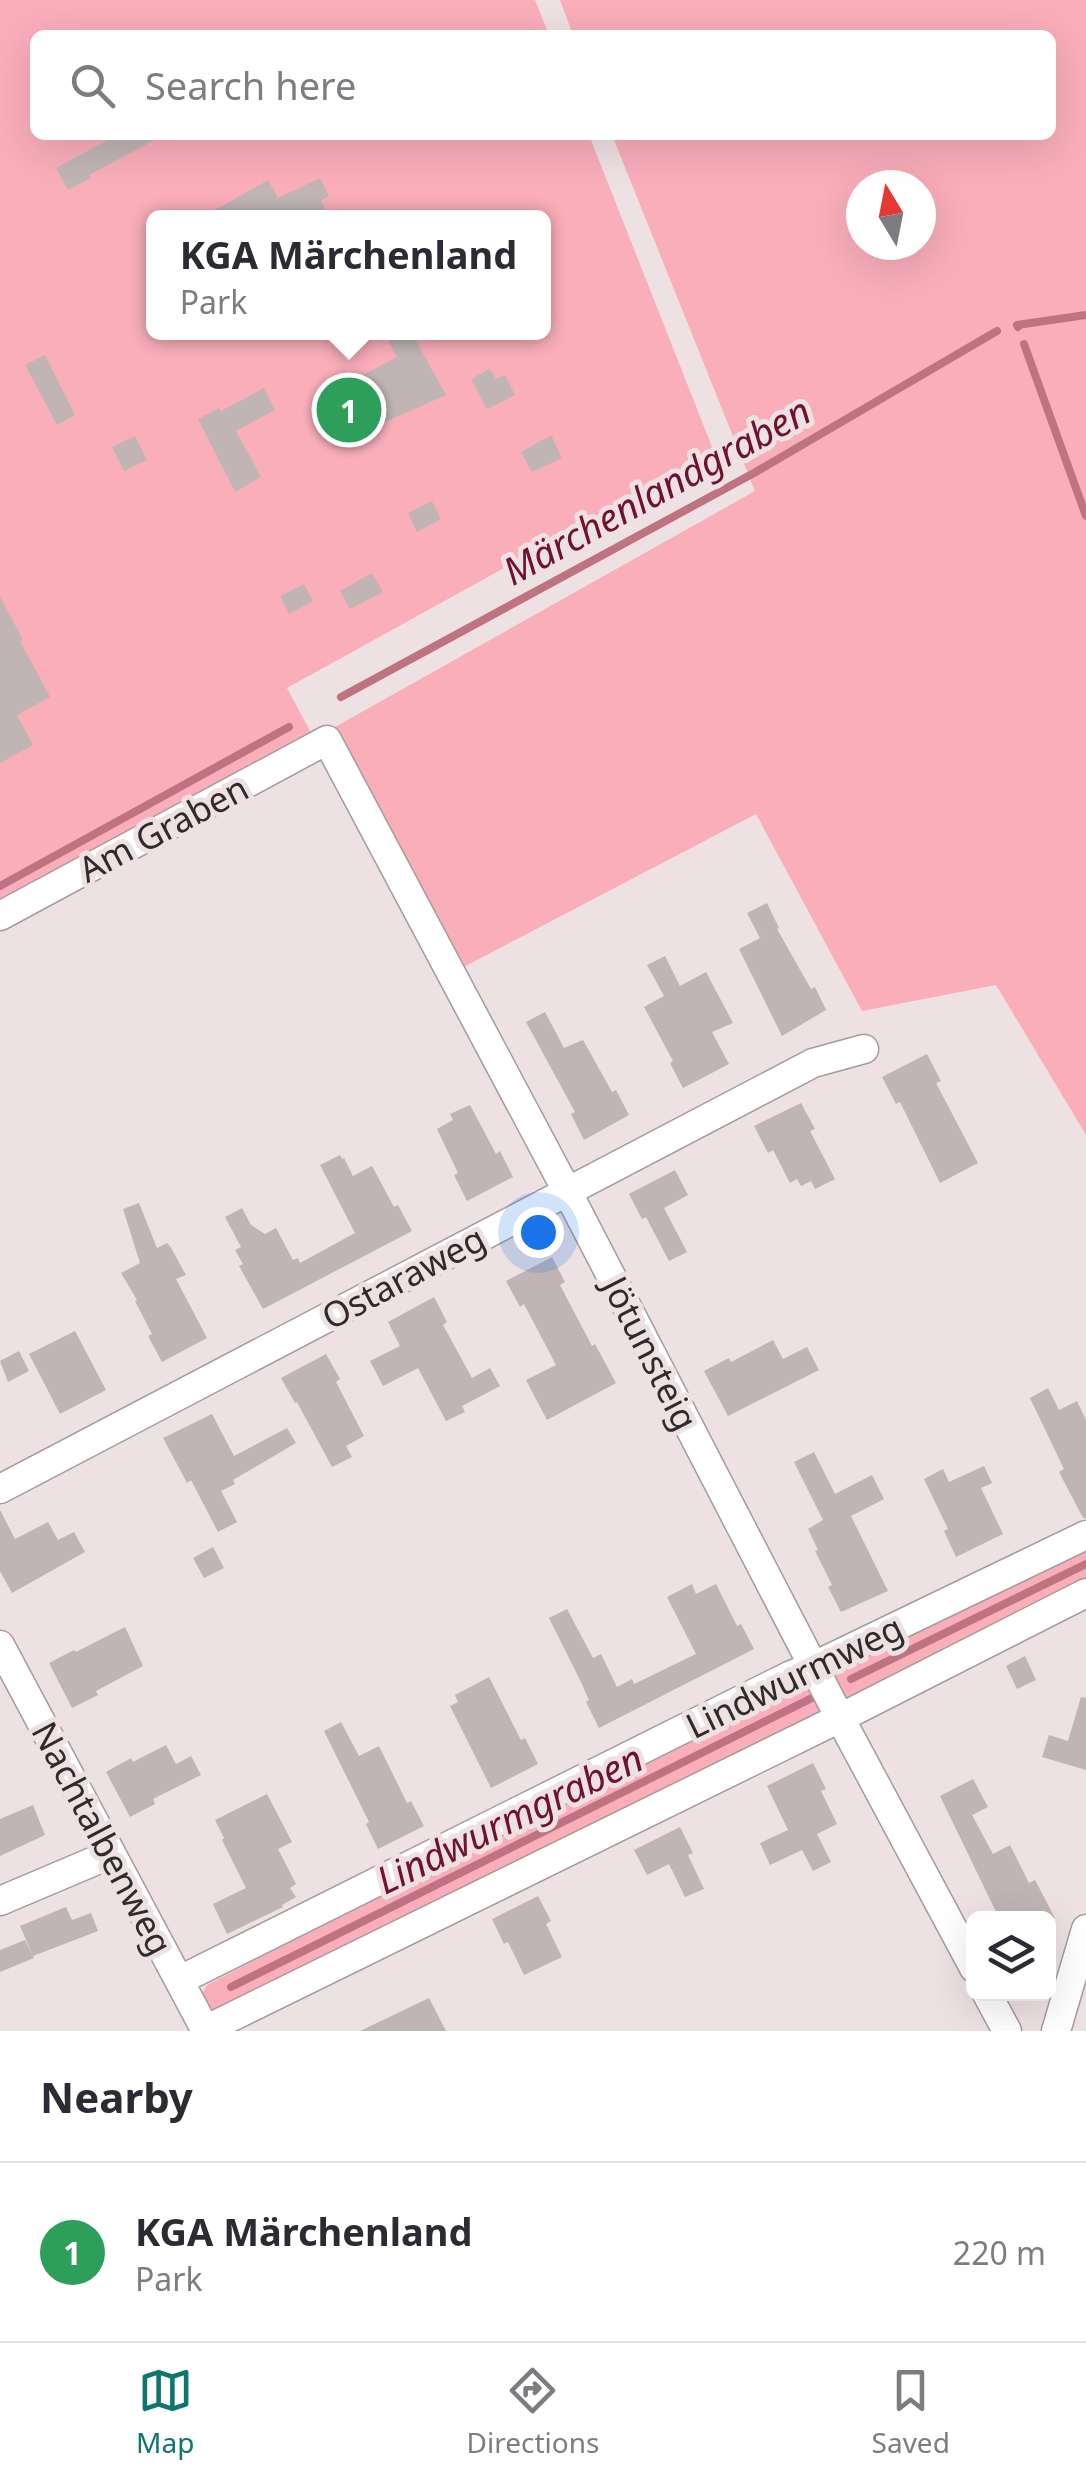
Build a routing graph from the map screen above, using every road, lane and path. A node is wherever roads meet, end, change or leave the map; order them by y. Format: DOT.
graph roads {
  1 [pos="327,740"];
  2 [pos="0,916"];
  3 [pos="864,1049"];
  4 [pos="567,1192"];
  5 [pos="0,1489"];
  6 [pos="1086,1535"];
  7 [pos="1086,1593"];
  8 [pos="0,1645"];
  9 [pos="814,1666"];
  10 [pos="840,1718"];
  11 [pos="111,1854"];
  12 [pos="0,1901"];
  13 [pos="1086,1930"];
  14 [pos="966,1953"];
  15 [pos="180,1980"];
  16 [pos="991,2001"];
  17 [pos="206,2030"];
  18 [pos="1007,2031"];
  19 [pos="1056,2031"];
  1 -- 2 [label="street, Am Graben"];
  1 -- 4 [label="street, Jötunsteig"];
  3 -- 4 [label="street, Ostaraweg"];
  4 -- 5 [label="street, Ostaraweg"];
  4 -- 9 [label="street, Jötunsteig"];
  6 -- 9 [label="street, Lindwurmweg"];
  7 -- 10 [label="street, Lindwurmweg"];
  8 -- 11 [label="street, Nachtalbenweg"];
  9 -- 10 [label="street, Jötunsteig"];
  9 -- 15 [label="street, Lindwurmweg"];
  10 -- 14 [label="street, Jötunsteig"];
  10 -- 17 [label="street, Lindwurmweg"];
  11 -- 12 [label="street"];
  11 -- 15 [label="street, Nachtalbenweg"];
  13 -- 19 [label="street"];
  15 -- 17 [label="street, Nachtalbenweg"];
  16 -- 18 [label="street"];
}
